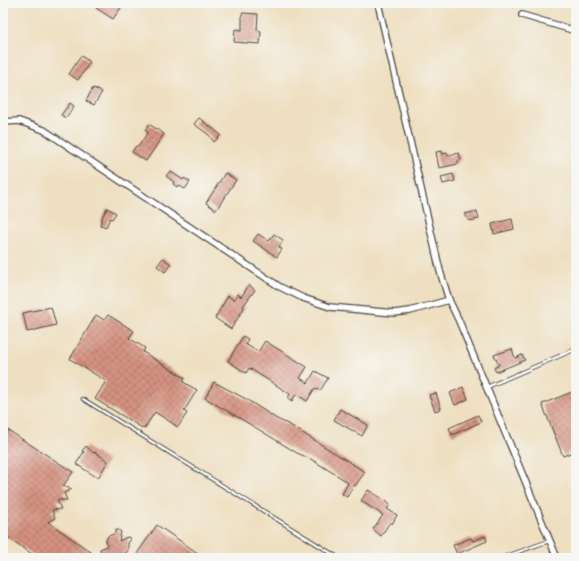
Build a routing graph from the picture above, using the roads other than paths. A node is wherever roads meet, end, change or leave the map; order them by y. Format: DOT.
graph roads {
  1 [pos="378,3"];
  2 [pos="522,15"];
  3 [pos="576,31"];
  4 [pos="3,122"];
  5 [pos="449,300"];
  6 [pos="576,349"];
  7 [pos="486,388"];
  8 [pos="83,399"];
  9 [pos="549,541"];
  10 [pos="339,558"];
  11 [pos="501,558"];
  12 [pos="557,558"];
  1 -- 5 [label="street"];
  2 -- 3 [label="street"];
  4 -- 5 [label="street"];
  5 -- 7 [label="street"];
  6 -- 7 [label="lane"];
  7 -- 9 [label="street"];
  8 -- 10 [label="lane"];
  9 -- 11 [label="lane"];
  9 -- 12 [label="street"];
}
